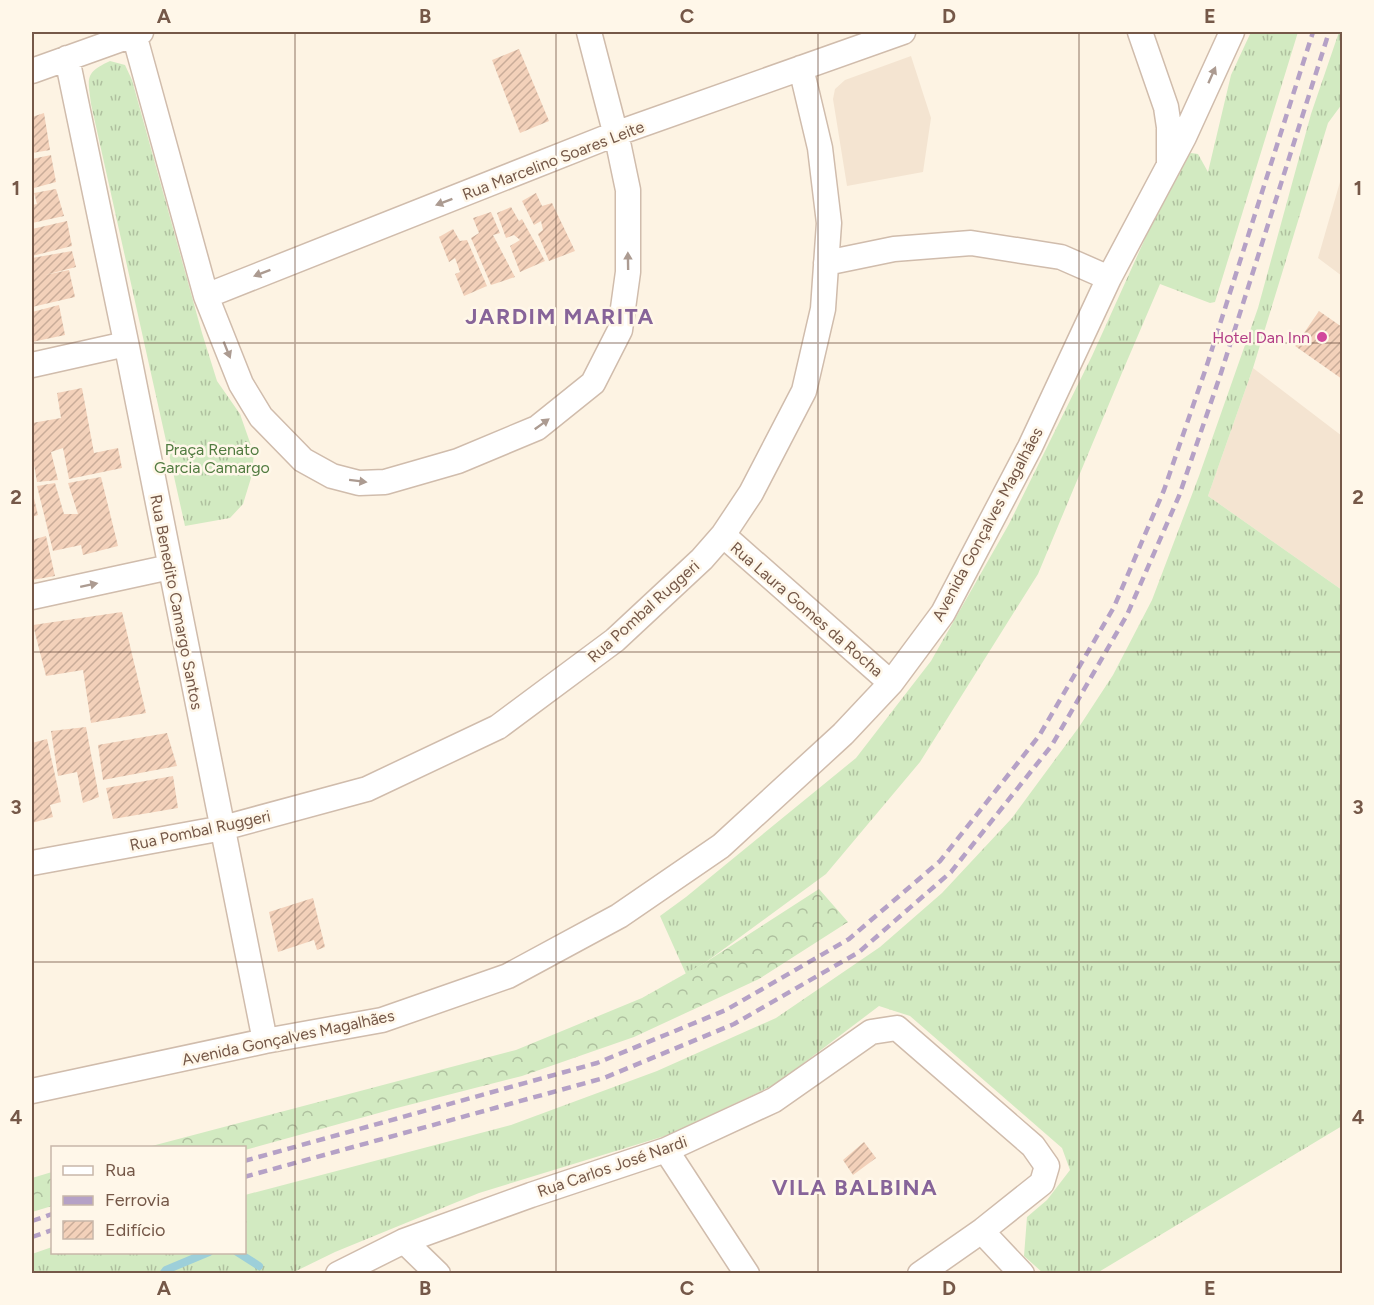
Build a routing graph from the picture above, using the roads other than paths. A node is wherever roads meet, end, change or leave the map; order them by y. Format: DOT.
graph roads {
  1 [pos="589,32"];
  2 [pos="903,32"];
  3 [pos="1140,32"];
  4 [pos="1232,32"];
  5 [pos="137,33"];
  6 [pos="67,58"];
  7 [pos="801,68"];
  8 [pos="32,71"];
  9 [pos="1155,77"];
  10 [pos="1198,106"];
  11 [pos="615,134"];
  12 [pos="1169,165"];
  13 [pos="826,262"];
  14 [pos="1109,278"];
  15 [pos="206,296"];
  16 [pos="126,342"];
  17 [pos="32,364"];
  18 [pos="723,535"];
  19 [pos="170,567"];
  20 [pos="32,597"];
  21 [pos="891,683"];
  22 [pos="223,828"];
  23 [pos="32,864"];
  24 [pos="265,1041"];
  25 [pos="32,1092"];
  26 [pos="666,1150"];
  27 [pos="983,1230"];
  28 [pos="404,1241"];
  29 [pos="1018,1269"];
  30 [pos="338,1274"];
  31 [pos="438,1274"];
  32 [pos="747,1274"];
  33 [pos="920,1274"];
  1 -- 11 [label="street"];
  2 -- 7 [label="street, Rua Marcelino Soares Leite"];
  3 -- 9 [label="street"];
  10 -- 4 [label="street, Avenida Gonçalves Magalhães, one-way"];
  5 -- 6 [label="street"];
  5 -- 15 [label="street"];
  6 -- 8 [label="street"];
  6 -- 16 [label="street, Rua Benedito Camargo Santos"];
  7 -- 11 [label="street, Rua Marcelino Soares Leite"];
  7 -- 13 [label="street, Rua Pombal Ruggeri"];
  9 -- 10 [label="street"];
  9 -- 12 [label="street"];
  10 -- 12 [label="street, Avenida Gonçalves Magalhães"];
  11 -- 15 [label="street, Rua Marcelino Soares Leite, one-way"];
  15 -- 11 [label="street, one-way"];
  12 -- 14 [label="street, Avenida Gonçalves Magalhães"];
  13 -- 14 [label="street"];
  13 -- 18 [label="street, Rua Pombal Ruggeri"];
  14 -- 21 [label="street, Avenida Gonçalves Magalhães"];
  16 -- 17 [label="street"];
  16 -- 19 [label="street, Rua Benedito Camargo Santos"];
  18 -- 21 [label="street, Rua Laura Gomes da Rocha"];
  18 -- 22 [label="street, Rua Pombal Ruggeri"];
  20 -- 19 [label="street, one-way"];
  19 -- 22 [label="street, Rua Benedito Camargo Santos"];
  21 -- 24 [label="street, Avenida Gonçalves Magalhães"];
  22 -- 23 [label="street, Rua Pombal Ruggeri"];
  22 -- 24 [label="street, Rua Benedito Camargo Santos"];
  24 -- 25 [label="street, Avenida Gonçalves Magalhães"];
  26 -- 27 [label="street, Rua Carlos José Nardi"];
  26 -- 28 [label="street, Rua Carlos José Nardi"];
  26 -- 32 [label="street"];
  27 -- 29 [label="street"];
  27 -- 33 [label="street"];
  28 -- 30 [label="street, Rua Carlos José Nardi"];
  28 -- 31 [label="street"];
}
